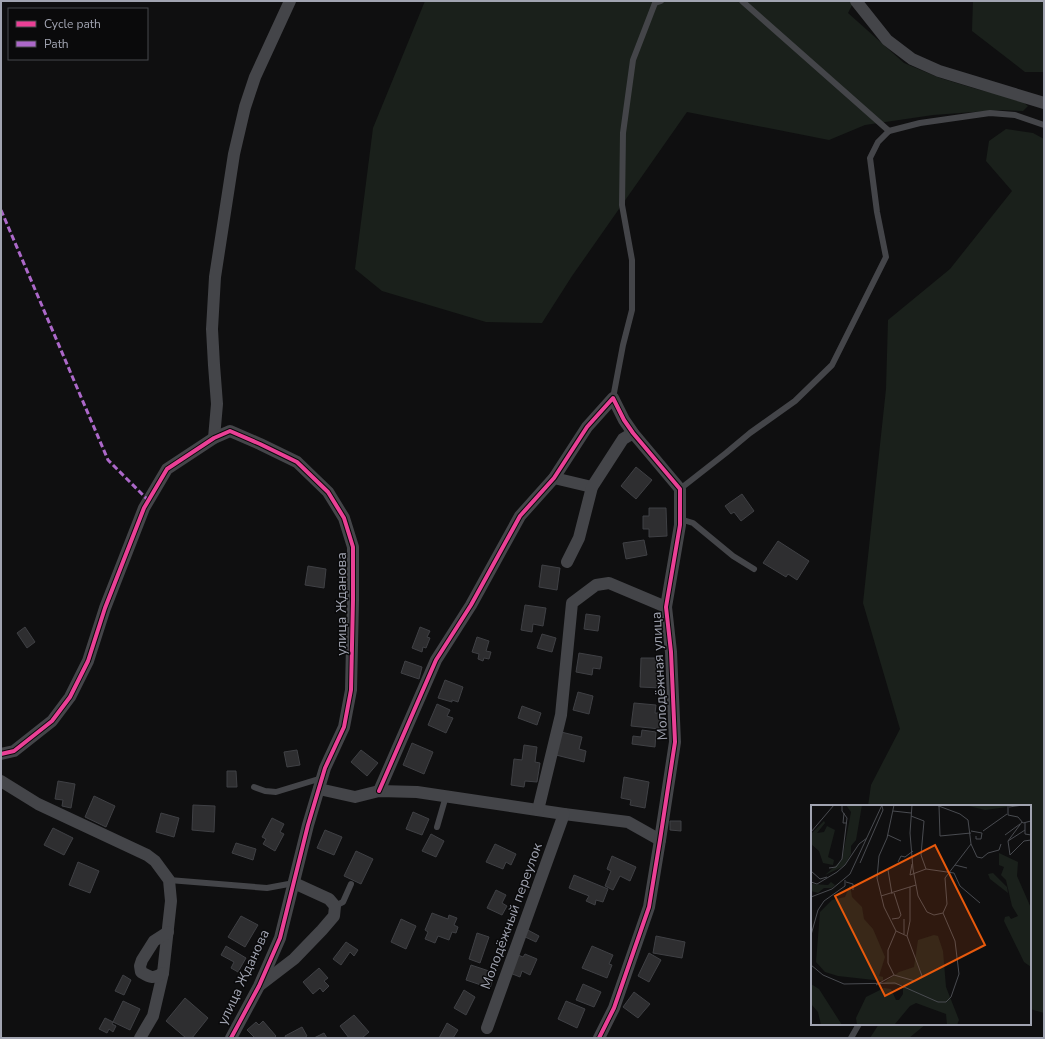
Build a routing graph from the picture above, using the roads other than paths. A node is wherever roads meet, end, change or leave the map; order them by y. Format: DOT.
graph roads {
  1 [pos="290,1"];
  2 [pos="661,1"];
  3 [pos="742,1"];
  4 [pos="856,1"];
  5 [pos="1044,103"];
  6 [pos="1044,125"];
  7 [pos="889,131"];
  8 [pos="613,398"];
  9 [pos="633,433"];
  10 [pos="214,438"];
  11 [pos="554,478"];
  12 [pos="592,486"];
  13 [pos="680,489"];
  14 [pos="680,519"];
  15 [pos="567,562"];
  16 [pos="754,570"];
  17 [pos="666,607"];
  18 [pos="1,754"];
  19 [pos="1,781"];
  20 [pos="321,784"];
  21 [pos="254,787"];
  22 [pos="379,791"];
  23 [pos="446,796"];
  24 [pos="538,810"];
  25 [pos="564,814"];
  26 [pos="436,827"];
  27 [pos="660,840"];
  28 [pos="169,880"];
  29 [pos="294,883"];
  30 [pos="351,884"];
  31 [pos="335,906"];
  32 [pos="168,932"];
  33 [pos="280,938"];
  34 [pos="294,959"];
  35 [pos="163,973"];
  36 [pos="259,986"];
  37 [pos="858,1025"];
  38 [pos="487,1028"];
  39 [pos="140,1038"];
  40 [pos="231,1038"];
  41 [pos="599,1038"];
  42 [pos="851,1038"];
  1 -- 10 [label="street"];
  2 -- 8 [label="lane"];
  3 -- 7 [label="lane"];
  4 -- 5 [label="street"];
  6 -- 7 [label="lane"];
  7 -- 13 [label="lane"];
  8 -- 9 [label="street"];
  8 -- 11 [label="street"];
  9 -- 12 [label="street"];
  9 -- 13 [label="street"];
  10 -- 18 [label="street, улица Жданова"];
  10 -- 20 [label="street, улица Жданова"];
  11 -- 12 [label="street"];
  11 -- 22 [label="street"];
  12 -- 15 [label="street"];
  13 -- 14 [label="street, Молодёжная улица"];
  14 -- 16 [label="lane"];
  14 -- 17 [label="street, Молодёжная улица"];
  17 -- 24 [label="street"];
  17 -- 27 [label="street, Молодёжная улица"];
  19 -- 28 [label="street"];
  20 -- 21 [label="lane"];
  20 -- 22 [label="street"];
  20 -- 29 [label="street, улица Жданова"];
  22 -- 23 [label="street"];
  23 -- 24 [label="street"];
  23 -- 26 [label="lane"];
  24 -- 25 [label="street"];
  25 -- 27 [label="street"];
  25 -- 38 [label="street, Молодёжный переулок"];
  27 -- 41 [label="street, Молодёжная улица"];
  28 -- 29 [label="lane"];
  28 -- 32 [label="street"];
  29 -- 31 [label="street"];
  29 -- 33 [label="street, улица Жданова"];
  30 -- 31 [label="lane"];
  31 -- 34 [label="street"];
  32 -- 35 [label="street"];
  32 -- 35 [label="street"];
  33 -- 34 [label="street"];
  33 -- 36 [label="street, улица Жданова"];
  34 -- 36 [label="street"];
  35 -- 39 [label="street"];
  36 -- 40 [label="street, улица Жданова"];
  37 -- 42 [label="lane"];
}
